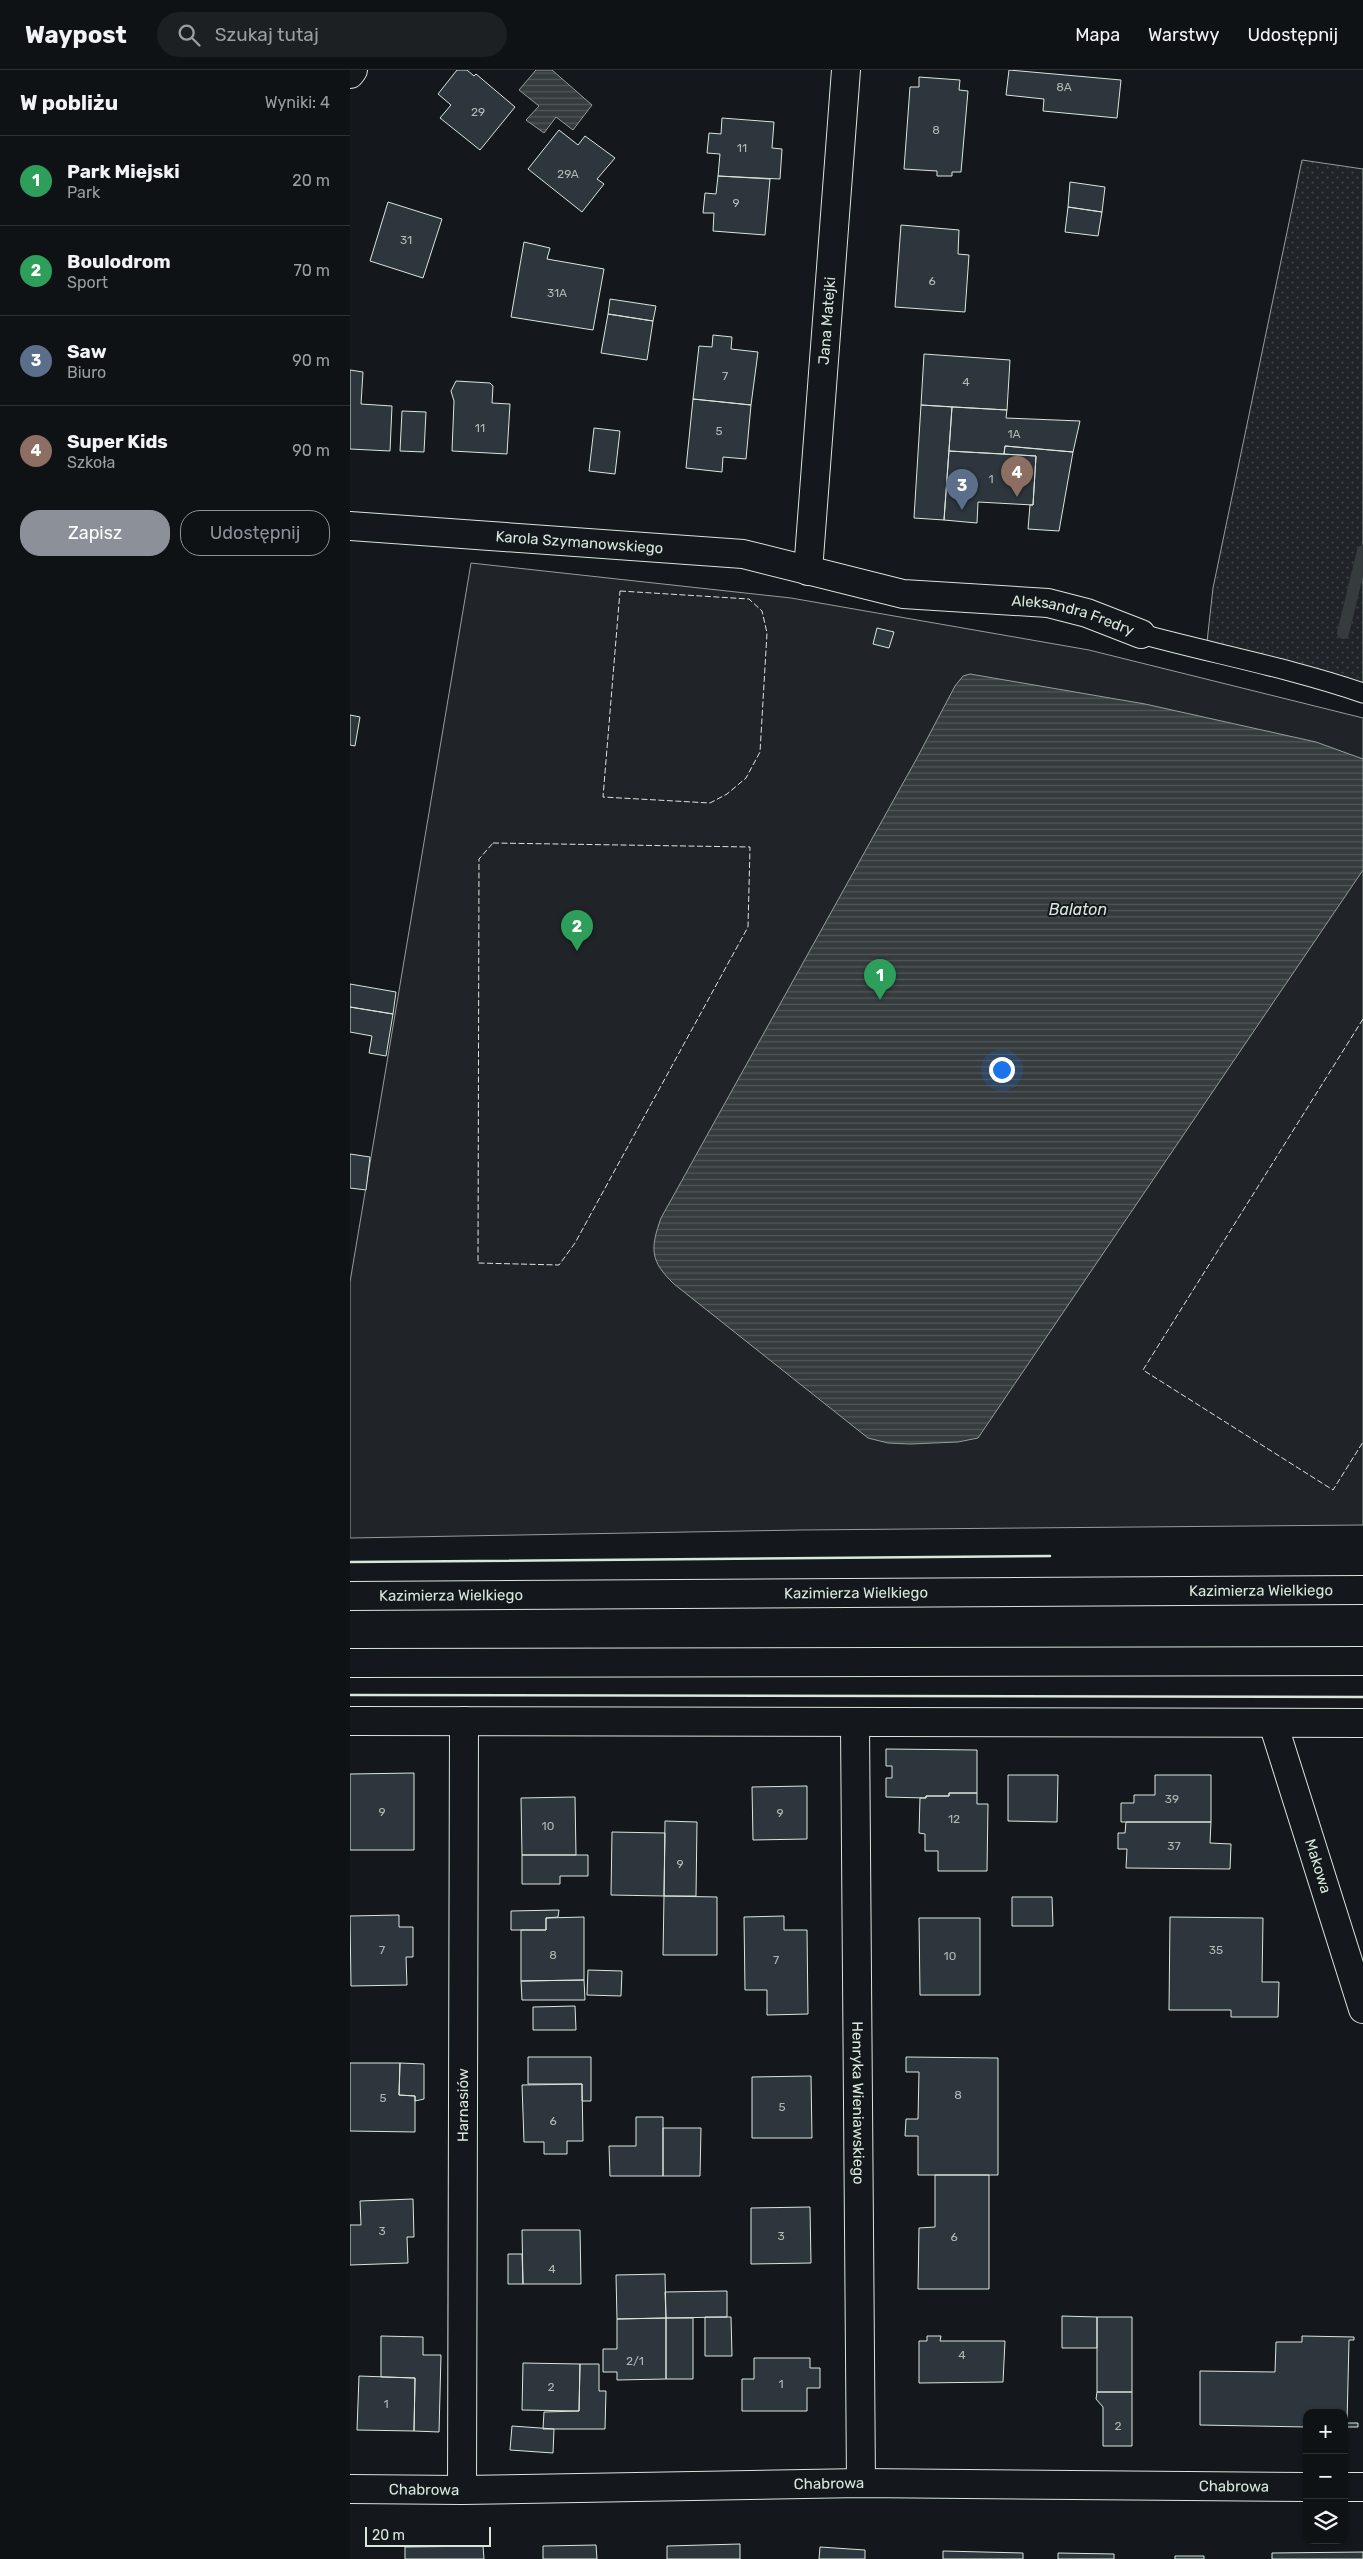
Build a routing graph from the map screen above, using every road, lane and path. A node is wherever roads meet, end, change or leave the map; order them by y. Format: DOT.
graph roads {
  1 [pos="353,70"];
  2 [pos="846,70"];
  3 [pos="350,74"];
  4 [pos="350,526"];
  5 [pos="808,571"];
  6 [pos="1141,634"];
  7 [pos="1363,693"];
  8 [pos="1363,1590"];
  9 [pos="350,1596"];
  10 [pos="1363,1661"];
  11 [pos="350,1663"];
  12 [pos="350,1721"];
  13 [pos="464,1721"];
  14 [pos="1273,1723"];
  15 [pos="1363,1723"];
  16 [pos="856,1724"];
  17 [pos="1363,2009"];
  18 [pos="860,2483"];
  19 [pos="1303,2487"];
  20 [pos="1348,2487"];
  21 [pos="1363,2488"];
  22 [pos="350,2489"];
  23 [pos="462,2490"];
  1 -- 3 [label="street"];
  2 -- 5 [label="street, Jana Matejki"];
  4 -- 5 [label="street, Karola Szymanowskiego"];
  5 -- 6 [label="street, Aleksandra Fredry"];
  6 -- 7 [label="lane, Aleksandra Fredry"];
  8 -- 9 [label="street, Kazimierza Wielkiego"];
  10 -- 11 [label="street"];
  12 -- 13 [label="street"];
  13 -- 16 [label="street"];
  13 -- 23 [label="street, Harnasiów"];
  14 -- 15 [label="street"];
  14 -- 16 [label="street"];
  14 -- 17 [label="street, Makowa"];
  16 -- 18 [label="street, Henryka Wieniawskiego"];
  18 -- 19 [label="street, Chabrowa"];
  18 -- 23 [label="street, Chabrowa"];
  20 -- 21 [label="street"];
  22 -- 23 [label="street, Chabrowa"];
}
